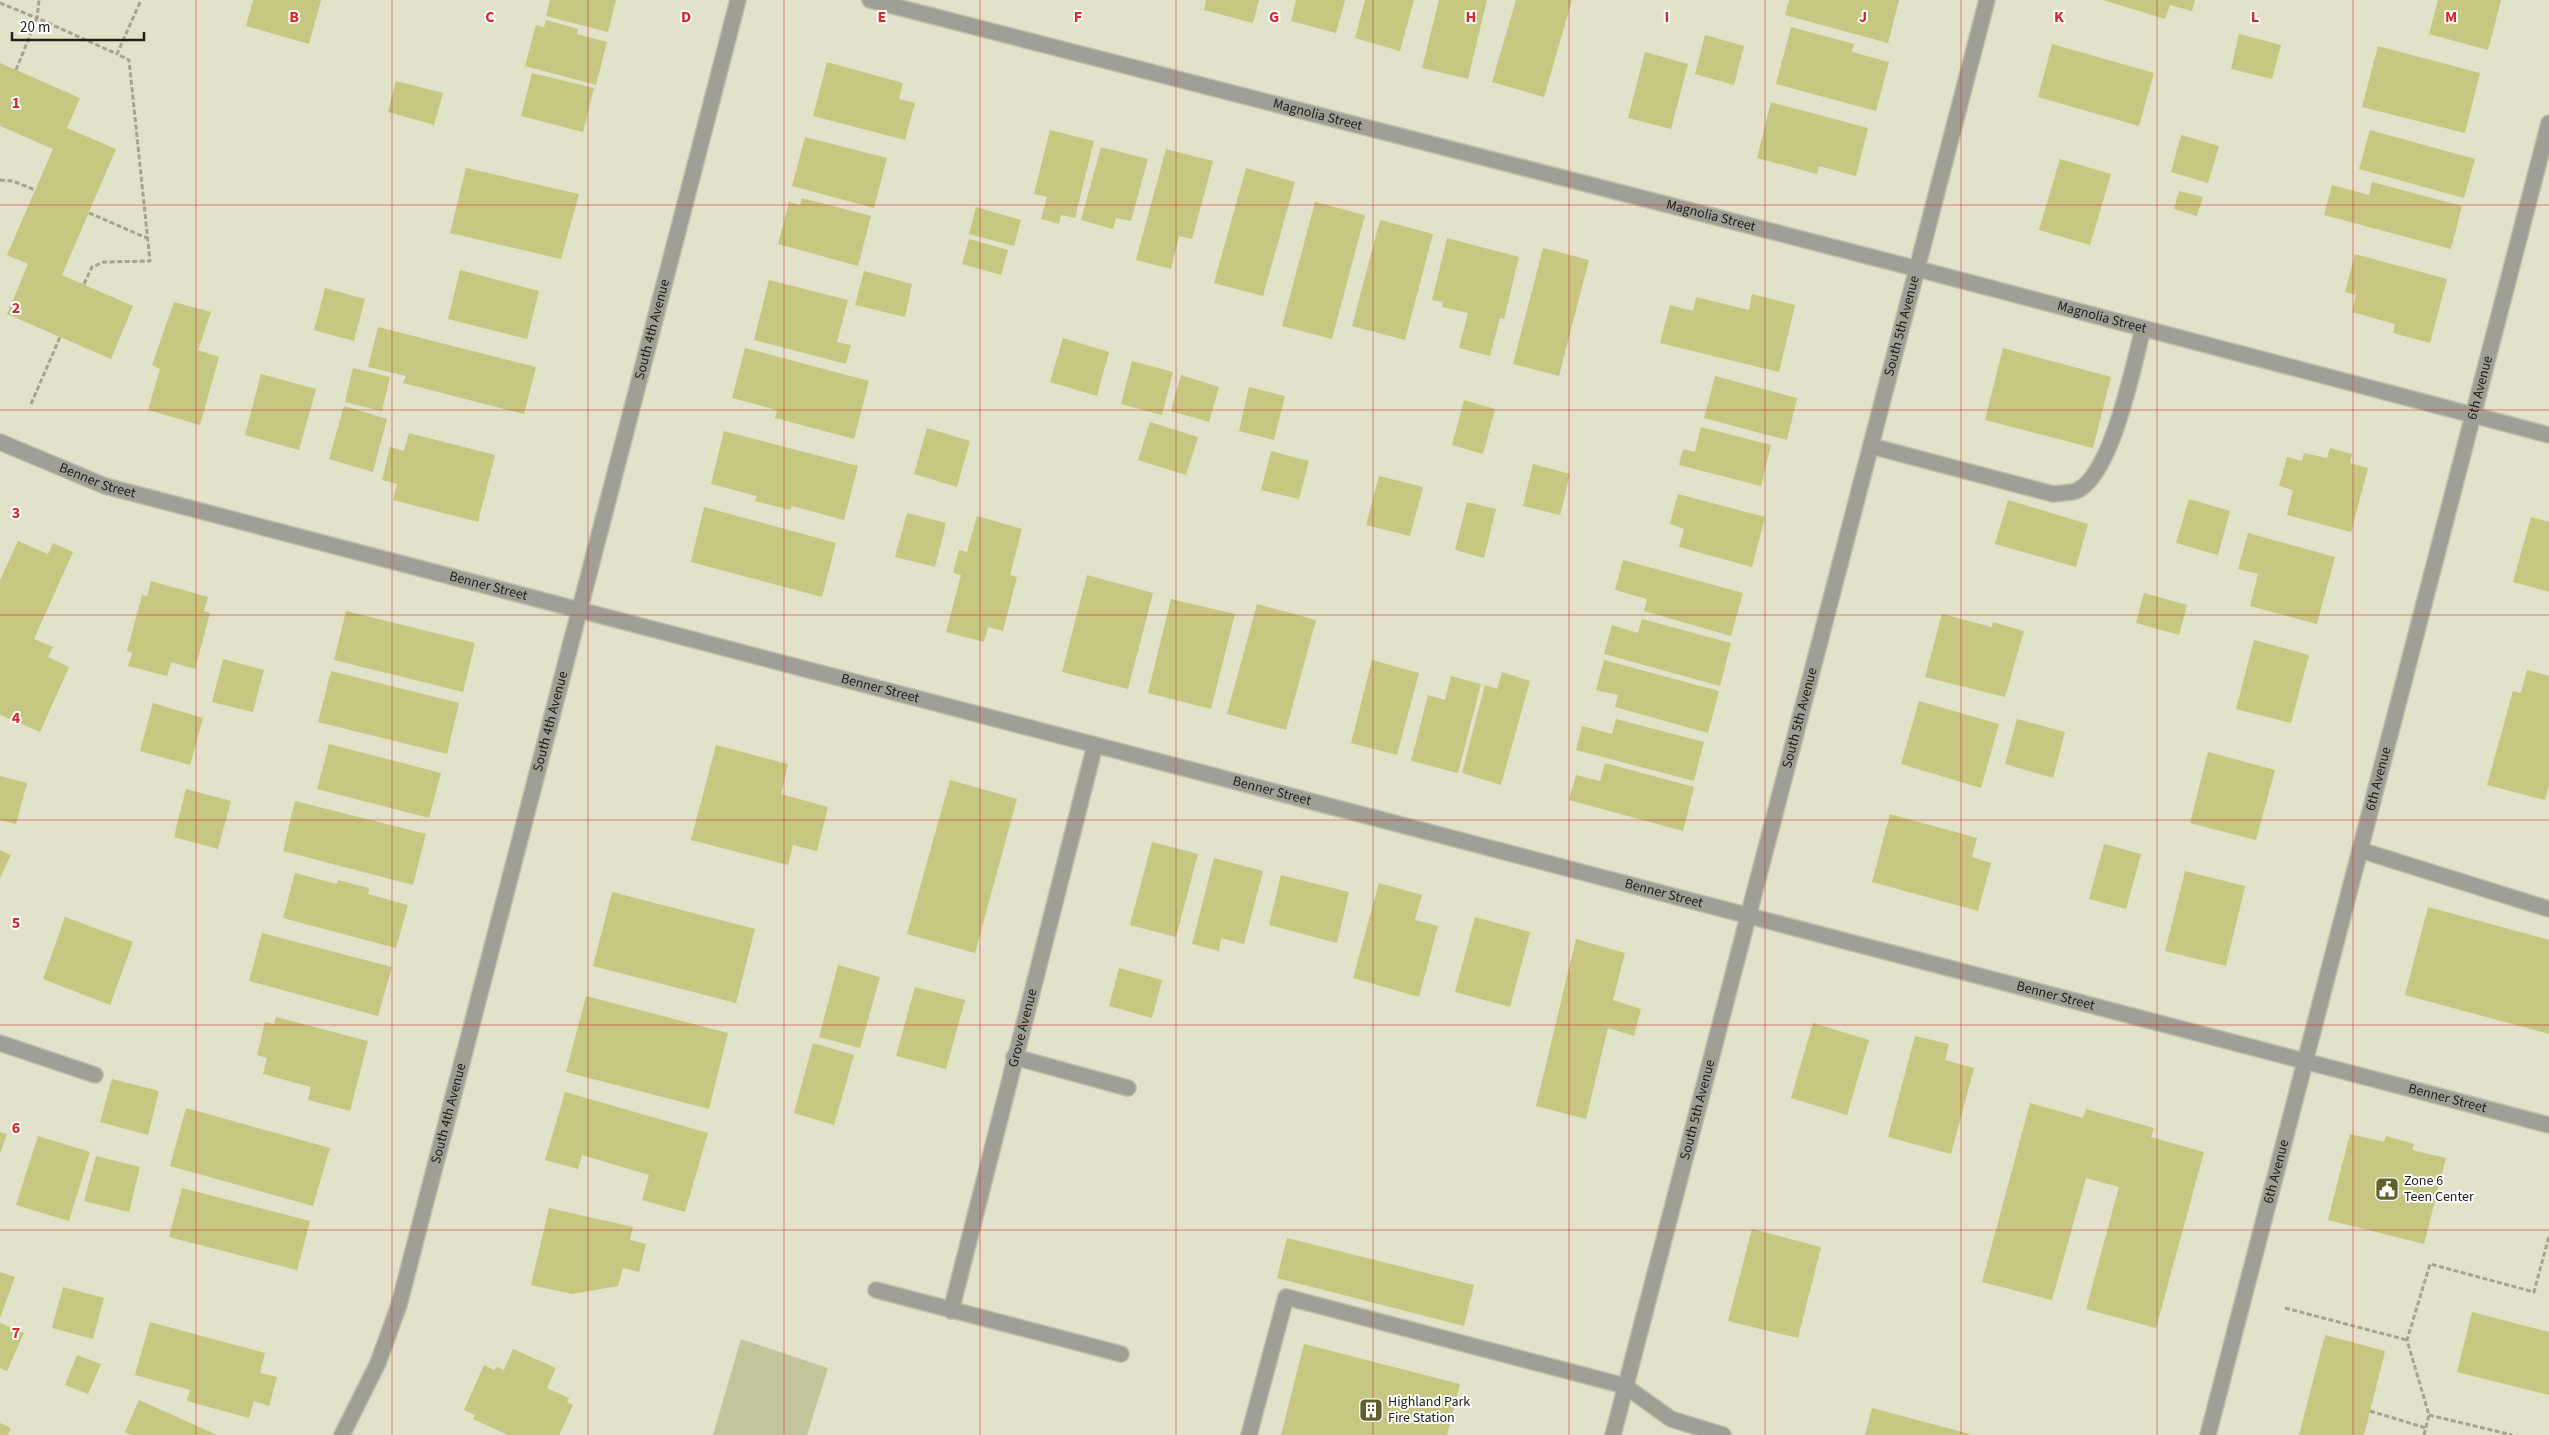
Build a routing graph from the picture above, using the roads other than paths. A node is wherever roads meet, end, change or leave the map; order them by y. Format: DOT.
graph roads {
  1 [pos="738,0"];
  2 [pos="870,0"];
  3 [pos="1987,0"];
  4 [pos="2549,123"];
  5 [pos="1918,269"];
  6 [pos="2143,329"];
  7 [pos="2473,416"];
  8 [pos="2549,435"];
  9 [pos="0,442"];
  10 [pos="1871,446"];
  11 [pos="581,612"];
  12 [pos="1095,745"];
  13 [pos="2360,850"];
  14 [pos="2549,909"];
  15 [pos="1748,916"];
  16 [pos="0,1043"];
  17 [pos="1014,1057"];
  18 [pos="2305,1061"];
  19 [pos="95,1075"];
  20 [pos="1128,1088"];
  21 [pos="2549,1125"];
  22 [pos="876,1290"];
  23 [pos="951,1310"];
  24 [pos="1121,1354"];
  25 [pos="1626,1386"];
  26 [pos="342,1435"];
  27 [pos="1249,1435"];
  28 [pos="1613,1435"];
  29 [pos="1723,1435"];
  30 [pos="2208,1435"];
  1 -- 11 [label="street, South 4th Avenue"];
  2 -- 5 [label="street, Magnolia Street"];
  3 -- 5 [label="street, South 5th Avenue"];
  4 -- 7 [label="street, 6th Avenue"];
  5 -- 6 [label="street, Magnolia Street"];
  5 -- 10 [label="street, South 5th Avenue"];
  6 -- 7 [label="street, Magnolia Street"];
  6 -- 10 [label="street"];
  7 -- 8 [label="street, Magnolia Street"];
  7 -- 13 [label="street, 6th Avenue"];
  9 -- 11 [label="street, Benner Street"];
  10 -- 15 [label="street, South 5th Avenue"];
  11 -- 12 [label="street, Benner Street"];
  11 -- 26 [label="street, South 4th Avenue"];
  12 -- 15 [label="street, Benner Street"];
  12 -- 17 [label="street, Grove Avenue"];
  13 -- 14 [label="street"];
  13 -- 18 [label="street, 6th Avenue"];
  15 -- 18 [label="street, Benner Street"];
  15 -- 25 [label="street, South 5th Avenue"];
  16 -- 19 [label="street"];
  17 -- 20 [label="street"];
  17 -- 23 [label="street, Grove Avenue"];
  18 -- 21 [label="street, Benner Street"];
  18 -- 30 [label="street, 6th Avenue"];
  22 -- 23 [label="street"];
  23 -- 24 [label="street"];
  25 -- 27 [label="street"];
  25 -- 28 [label="street, South 5th Avenue"];
  25 -- 29 [label="street"];
}
